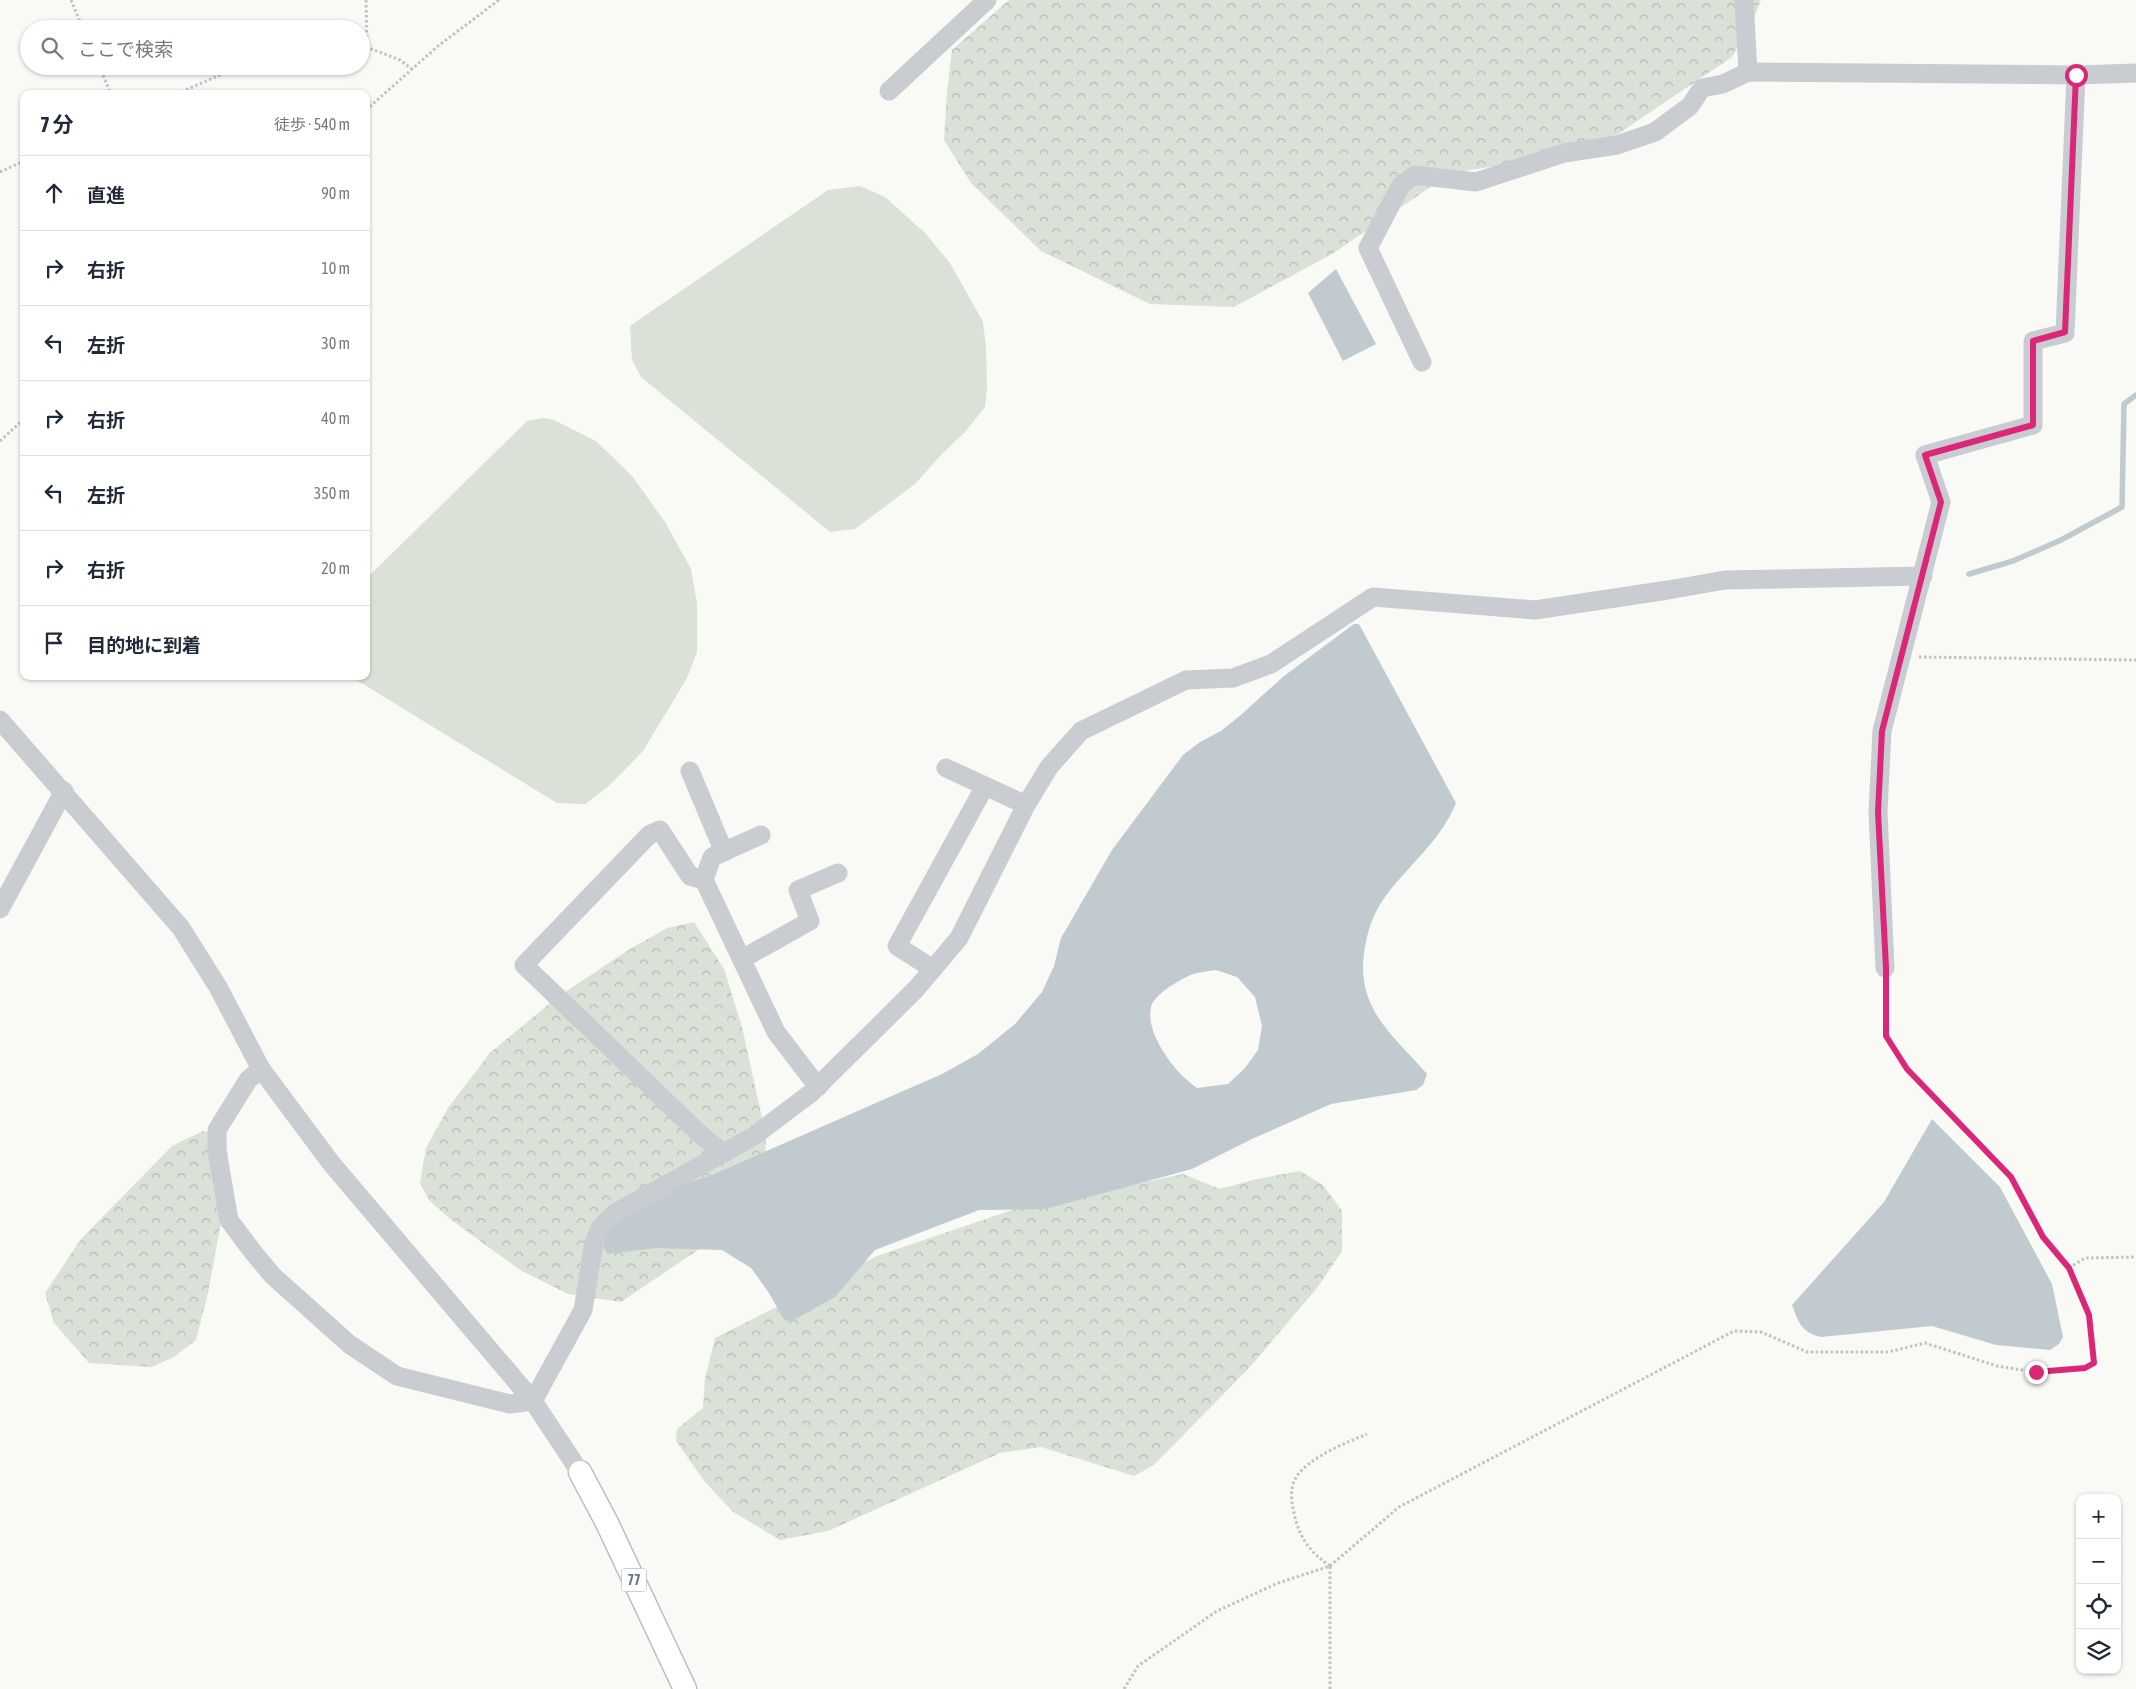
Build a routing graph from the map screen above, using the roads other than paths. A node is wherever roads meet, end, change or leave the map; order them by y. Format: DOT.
graph roads {
  1 [pos="987,0"];
  2 [pos="1744,0"];
  3 [pos="1748,72"];
  4 [pos="2136,73"];
  5 [pos="2076,75"];
  6 [pos="889,91"];
  7 [pos="1422,362"];
  8 [pos="1923,576"];
  9 [pos="0,720"];
  10 [pos="946,768"];
  11 [pos="690,771"];
  12 [pos="985,786"];
  13 [pos="64,792"];
  14 [pos="1026,805"];
  15 [pos="761,835"];
  16 [pos="724,852"];
  17 [pos="838,873"];
  18 [pos="704,880"];
  19 [pos="0,909"];
  20 [pos="742,959"];
  21 [pos="1886,968"];
  22 [pos="933,969"];
  23 [pos="261,1069"];
  24 [pos="818,1086"];
  25 [pos="723,1153"];
  26 [pos="533,1401"];
  27 [pos="580,1472"];
  28 [pos="685,1689"];
  1 -- 6 [label="street"];
  2 -- 3 [label="street"];
  3 -- 5 [label="street"];
  3 -- 7 [label="street"];
  4 -- 5 [label="street"];
  5 -- 8 [label="street"];
  8 -- 14 [label="street"];
  8 -- 21 [label="street"];
  9 -- 13 [label="street"];
  10 -- 12 [label="street"];
  11 -- 16 [label="street"];
  12 -- 14 [label="street"];
  12 -- 22 [label="street"];
  13 -- 19 [label="street"];
  13 -- 23 [label="street"];
  14 -- 22 [label="street"];
  15 -- 16 [label="street"];
  16 -- 18 [label="street"];
  17 -- 20 [label="street"];
  18 -- 20 [label="street"];
  18 -- 25 [label="street"];
  20 -- 24 [label="street"];
  22 -- 24 [label="street"];
  23 -- 26 [label="street"];
  23 -- 26 [label="street"];
  24 -- 25 [label="street"];
  25 -- 26 [label="street"];
  26 -- 27 [label="street"];
  27 -- 28 [label="main road, 77"];
}
